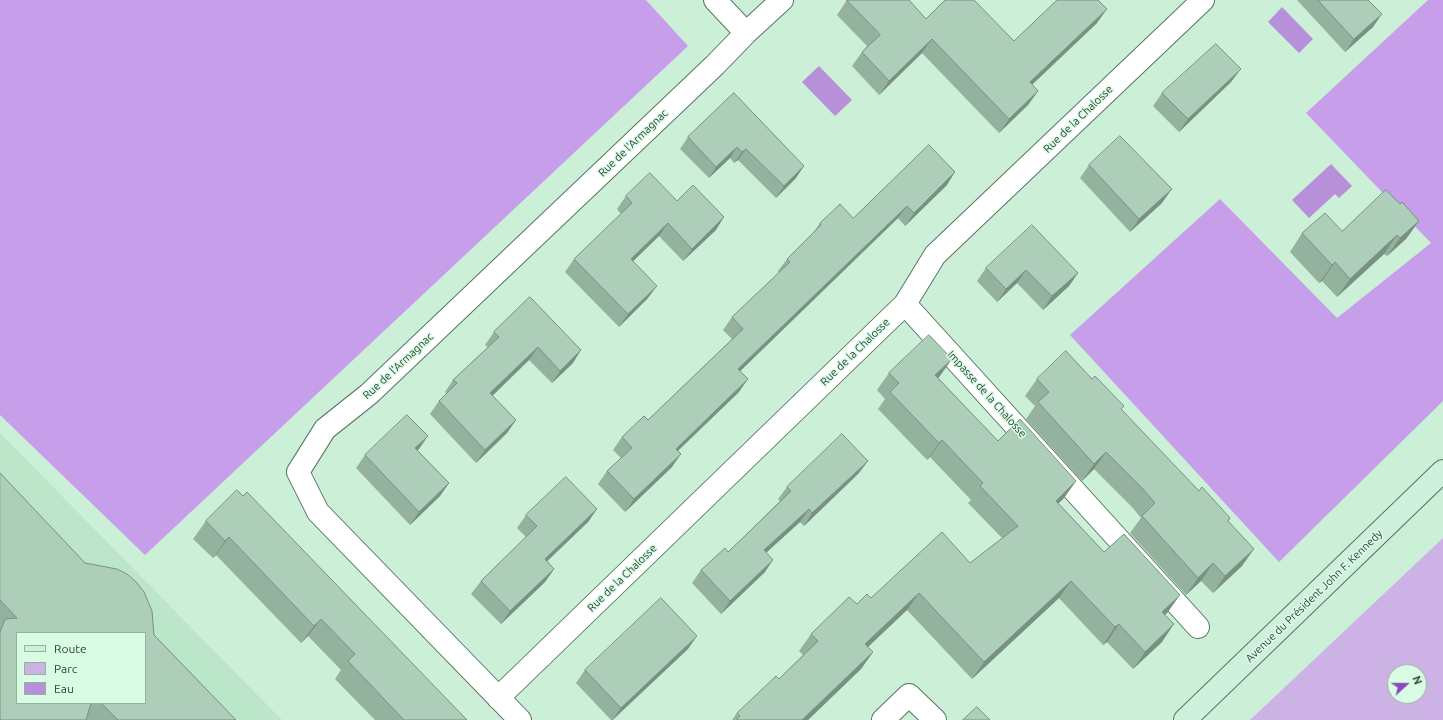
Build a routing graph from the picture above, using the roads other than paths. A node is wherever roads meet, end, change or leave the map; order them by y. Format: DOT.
graph roads {
  1 [pos="715,0"];
  2 [pos="782,0"];
  3 [pos="1203,0"];
  4 [pos="746,33"];
  5 [pos="905,304"];
  6 [pos="1443,471"];
  7 [pos="1198,627"];
  8 [pos="498,698"];
  9 [pos="520,720"];
  10 [pos="883,720"];
  11 [pos="935,720"];
  12 [pos="1185,720"];
  1 -- 4 [label="street"];
  2 -- 4 [label="street"];
  3 -- 5 [label="street, Rue de la Chalosse"];
  4 -- 8 [label="street, Rue de l'Armagnac"];
  5 -- 7 [label="street, Impasse de la Chalosse"];
  5 -- 8 [label="street, Rue de la Chalosse"];
  6 -- 12 [label="main road, Avenue du Président John F. Kennedy"];
  8 -- 9 [label="street, Rue de l'Armagnac"];
  10 -- 11 [label="street"];
}
